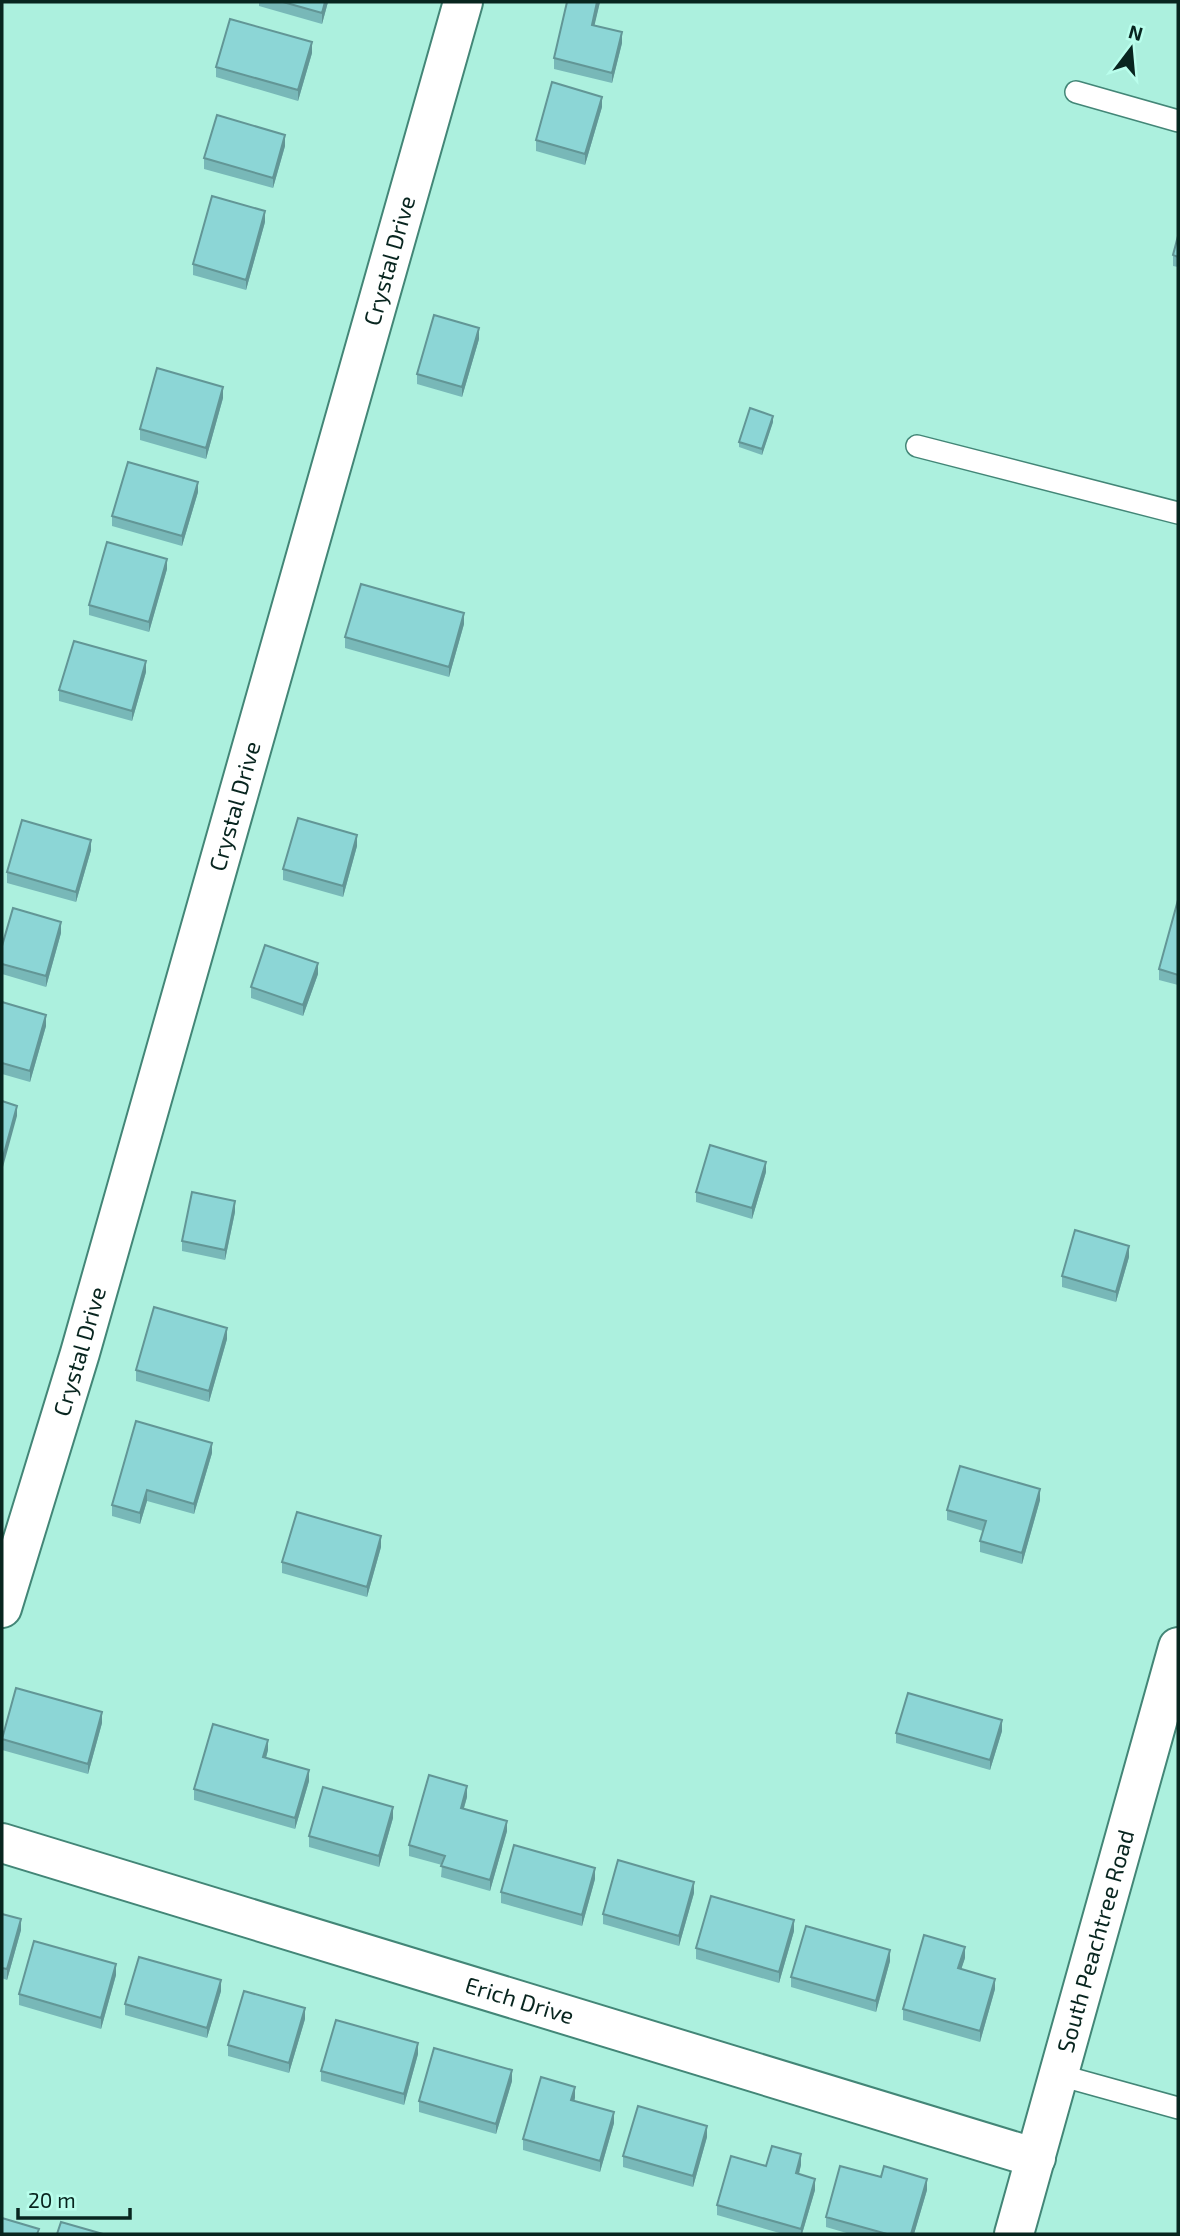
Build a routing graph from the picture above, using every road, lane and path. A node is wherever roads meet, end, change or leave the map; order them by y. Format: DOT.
graph roads {
  1 [pos="463,2"];
  2 [pos="1076,92"];
  3 [pos="1178,121"];
  4 [pos="917,446"];
  5 [pos="1178,513"];
  6 [pos="8,1557"];
  7 [pos="2,1608"];
  8 [pos="1178,1647"];
  9 [pos="2,1843"];
  10 [pos="1059,2075"];
  11 [pos="1178,2108"];
  12 [pos="1036,2158"];
  13 [pos="1014,2234"];
  1 -- 6 [label="street, Crystal Drive"];
  2 -- 3 [label="lane"];
  4 -- 5 [label="lane"];
  6 -- 7 [label="street, Crystal Drive"];
  8 -- 10 [label="street, South Peachtree Road"];
  9 -- 12 [label="street, Erich Drive"];
  10 -- 11 [label="lane"];
  10 -- 12 [label="street, South Peachtree Road"];
  12 -- 13 [label="street, South Peachtree Road"];
}
